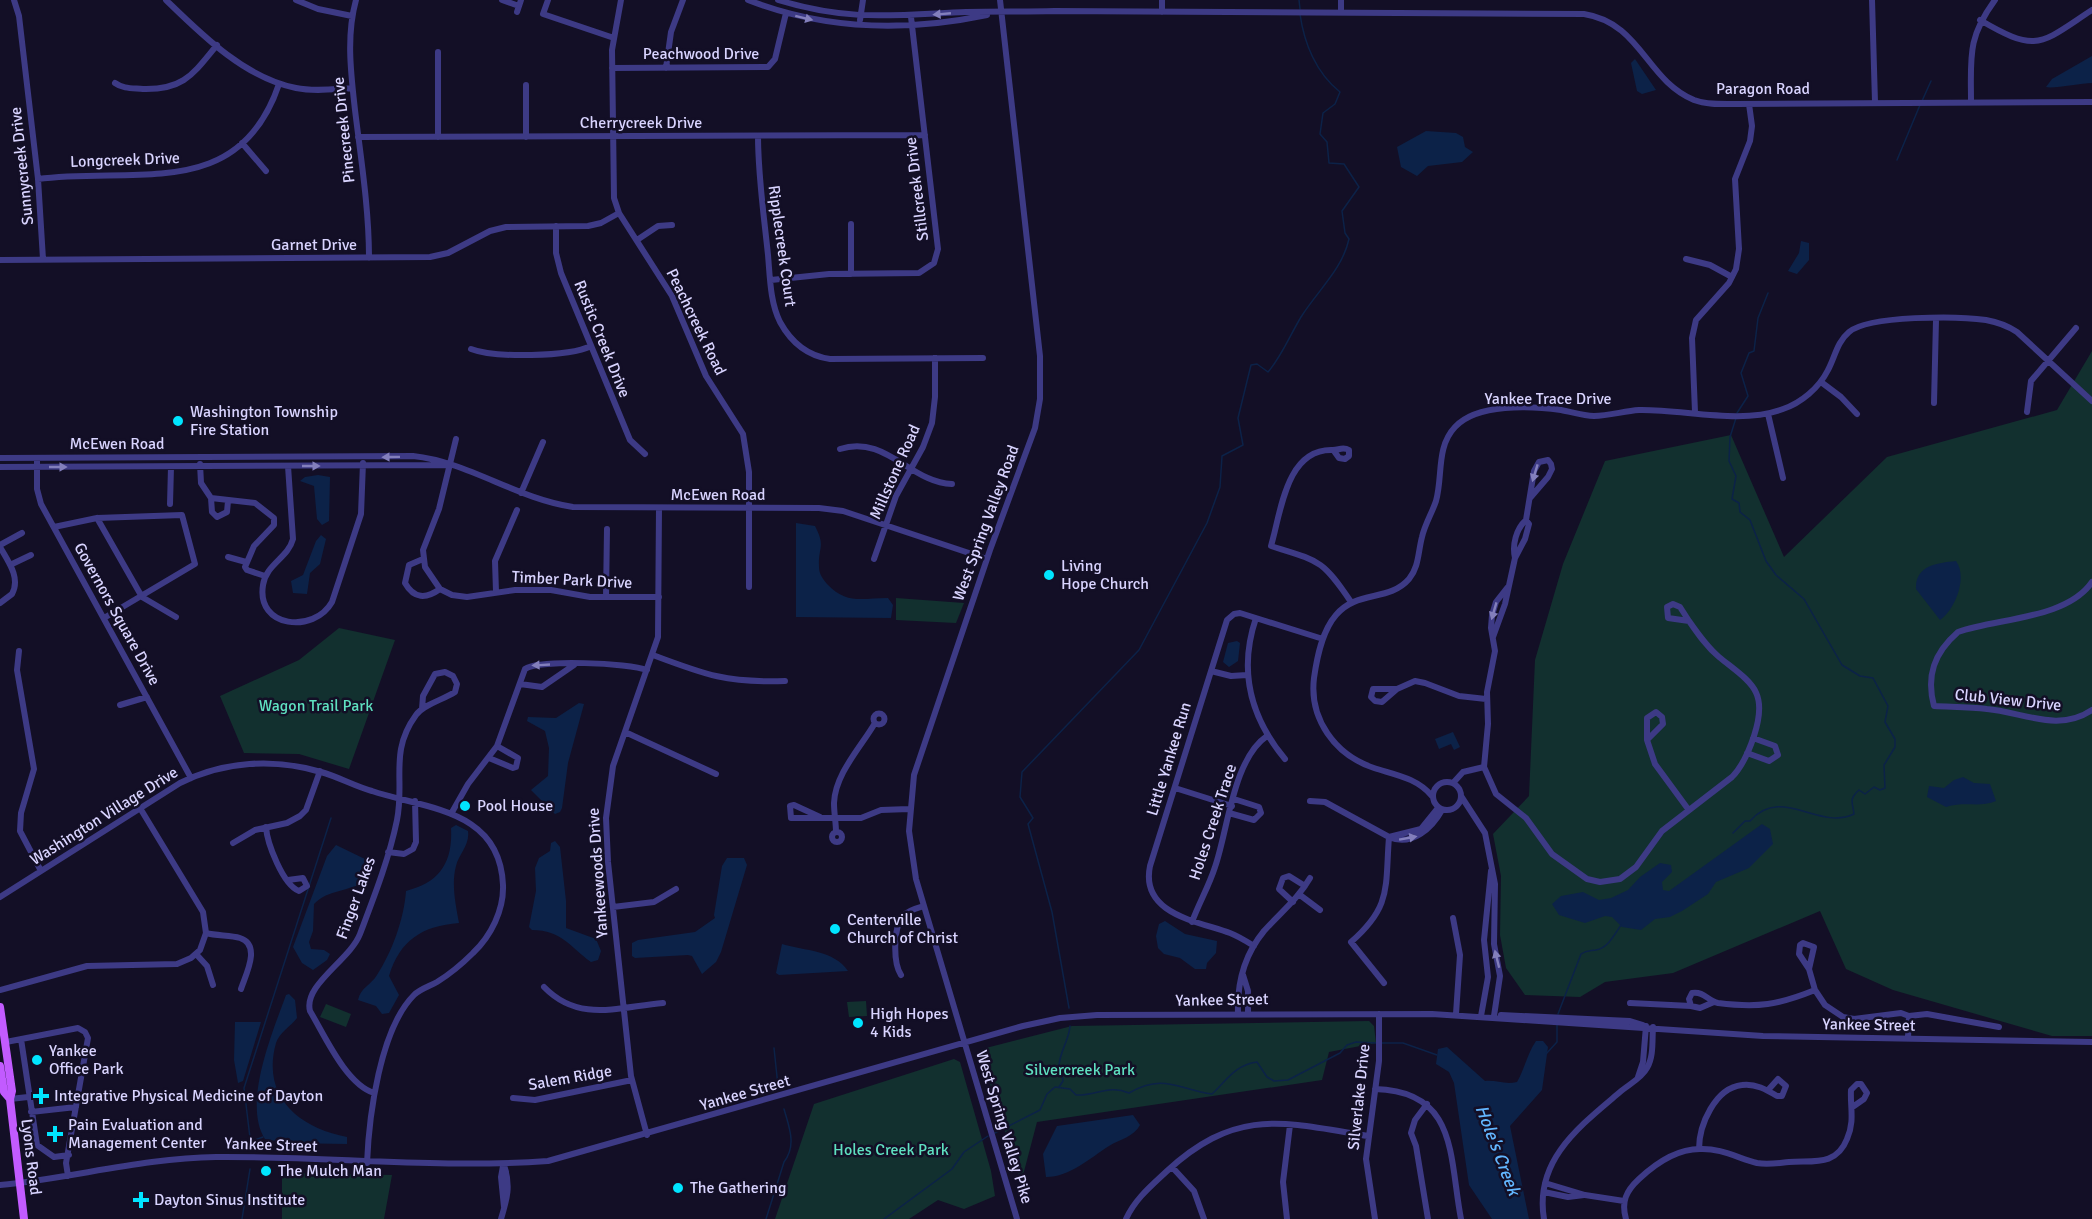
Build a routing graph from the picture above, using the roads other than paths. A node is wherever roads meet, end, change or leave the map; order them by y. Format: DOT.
graph roads {
  1 [pos="14,0"];
  2 [pos="166,0"];
  3 [pos="296,0"];
  4 [pos="356,0"];
  5 [pos="502,0"];
  6 [pos="548,0"];
  7 [pos="621,0"];
  8 [pos="683,0"];
  9 [pos="748,0"];
  10 [pos="778,0"];
  11 [pos="863,0"];
  12 [pos="999,0"];
  13 [pos="1162,0"];
  14 [pos="1341,0"];
  15 [pos="1872,0"];
  16 [pos="1995,0"];
  17 [pos="519,6"];
  18 [pos="2092,10"];
  19 [pos="1162,12"];
  20 [pos="1341,12"];
  21 [pos="786,13"];
  22 [pos="1000,13"];
  23 [pos="352,16"];
  24 [pos="861,17"];
  25 [pos="911,17"];
  26 [pos="1980,20"];
  27 [pos="859,25"];
  28 [pos="912,26"];
  29 [pos="614,38"];
  30 [pos="217,45"];
  31 [pos="438,52"];
  32 [pos="612,68"];
  33 [pos="666,68"];
  34 [pos="115,83"];
  35 [pos="279,84"];
  36 [pos="526,85"];
  37 [pos="352,88"];
  38 [pos="1875,102"];
  39 [pos="1971,102"];
  40 [pos="2092,102"];
  41 [pos="1749,104"];
  42 [pos="925,135"];
  43 [pos="612,136"];
  44 [pos="758,136"];
  45 [pos="358,137"];
  46 [pos="438,137"];
  47 [pos="526,137"];
  48 [pos="242,143"];
  49 [pos="266,171"];
  50 [pos="38,179"];
  51 [pos="619,213"];
  52 [pos="851,224"];
  53 [pos="672,225"];
  54 [pos="556,226"];
  55 [pos="637,240"];
  56 [pos="369,258"];
  57 [pos="43,259"];
  58 [pos="1686,259"];
  59 [pos="0,260"];
  60 [pos="851,274"];
  61 [pos="1732,277"];
  62 [pos="771,280"];
  63 [pos="1936,320"];
  64 [pos="2076,328"];
  65 [pos="591,346"];
  66 [pos="471,349"];
  67 [pos="935,358"];
  68 [pos="983,358"];
  69 [pos="2048,360"];
  70 [pos="1821,382"];
  71 [pos="2092,401"];
  72 [pos="1934,403"];
  73 [pos="1695,412"];
  74 [pos="2027,412"];
  75 [pos="1768,414"];
  76 [pos="1857,414"];
  77 [pos="456,439"];
  78 [pos="543,442"];
  79 [pos="840,449"];
  80 [pos="1334,451"];
  81 [pos="645,454"];
  82 [pos="366,457"];
  83 [pos="0,458"];
  84 [pos="37,458"];
  85 [pos="200,458"];
  86 [pos="448,465"];
  87 [pos="0,466"];
  88 [pos="288,466"];
  89 [pos="362,466"];
  90 [pos="37,467"];
  91 [pos="171,467"];
  92 [pos="200,467"];
  93 [pos="911,468"];
  94 [pos="1784,478"];
  95 [pos="952,484"];
  96 [pos="521,493"];
  97 [pos="211,498"];
  98 [pos="1530,498"];
  99 [pos="228,501"];
  100 [pos="170,504"];
  101 [pos="659,508"];
  102 [pos="749,508"];
  103 [pos="517,510"];
  104 [pos="97,518"];
  105 [pos="886,524"];
  106 [pos="54,527"];
  107 [pos="607,529"];
  108 [pos="22,533"];
  109 [pos="0,546"];
  110 [pos="31,555"];
  111 [pos="228,557"];
  112 [pos="423,559"];
  113 [pos="874,559"];
  114 [pos="987,559"];
  115 [pos="246,562"];
  116 [pos="10,565"];
  117 [pos="265,576"];
  118 [pos="2092,582"];
  119 [pos="748,587"];
  120 [pos="440,589"];
  121 [pos="496,592"];
  122 [pos="142,597"];
  123 [pos="606,597"];
  124 [pos="659,597"];
  125 [pos="1351,602"];
  126 [pos="0,603"];
  127 [pos="176,617"];
  128 [pos="104,618"];
  129 [pos="1256,618"];
  130 [pos="1689,621"];
  131 [pos="1323,639"];
  132 [pos="19,651"];
  133 [pos="653,655"];
  134 [pos="574,665"];
  135 [pos="647,670"];
  136 [pos="1211,671"];
  137 [pos="1247,675"];
  138 [pos="785,681"];
  139 [pos="520,684"];
  140 [pos="1397,689"];
  141 [pos="147,697"];
  142 [pos="1486,699"];
  143 [pos="120,705"];
  144 [pos="422,709"];
  145 [pos="2090,713"];
  146 [pos="875,723"];
  147 [pos="625,732"];
  148 [pos="1267,736"];
  149 [pos="1753,738"];
  150 [pos="1647,740"];
  151 [pos="497,746"];
  152 [pos="1747,753"];
  153 [pos="489,758"];
  154 [pos="1285,759"];
  155 [pos="1484,767"];
  156 [pos="320,771"];
  157 [pos="716,774"];
  158 [pos="191,778"];
  159 [pos="1440,783"];
  160 [pos="1453,783"];
  161 [pos="1423,785"];
  162 [pos="1174,788"];
  163 [pos="1432,796"];
  164 [pos="1461,796"];
  165 [pos="400,798"];
  166 [pos="415,801"];
  167 [pos="1310,801"];
  168 [pos="1232,806"];
  169 [pos="140,808"];
  170 [pos="1455,808"];
  171 [pos="909,809"];
  172 [pos="1440,809"];
  173 [pos="1688,809"];
  174 [pos="451,814"];
  175 [pos="1472,814"];
  176 [pos="820,817"];
  177 [pos="836,817"];
  178 [pos="266,827"];
  179 [pos="836,832"];
  180 [pos="1389,837"];
  181 [pos="234,843"];
  182 [pos="388,852"];
  183 [pos="41,871"];
  184 [pos="1492,871"];
  185 [pos="1310,878"];
  186 [pos="288,880"];
  187 [pos="1305,886"];
  188 [pos="676,889"];
  189 [pos="1300,895"];
  190 [pos="0,897"];
  191 [pos="1293,902"];
  192 [pos="924,906"];
  193 [pos="613,907"];
  194 [pos="1320,910"];
  195 [pos="1453,918"];
  196 [pos="1192,922"];
  197 [pos="206,933"];
  198 [pos="1254,946"];
  199 [pos="196,954"];
  200 [pos="1809,969"];
  201 [pos="901,975"];
  202 [pos="1243,975"];
  203 [pos="1384,983"];
  204 [pos="213,985"];
  205 [pos="544,987"];
  206 [pos="241,989"];
  207 [pos="0,990"];
  208 [pos="1815,990"];
  209 [pos="1689,999"];
  210 [pos="1714,1002"];
  211 [pos="1630,1003"];
  212 [pos="663,1004"];
  213 [pos="1679,1004"];
  214 [pos="1691,1006"];
  215 [pos="0,1007"];
  216 [pos="624,1007"];
  217 [pos="1238,1013"];
  218 [pos="1248,1013"];
  219 [pos="1379,1014"];
  220 [pos="1456,1014"];
  221 [pos="1481,1016"];
  222 [pos="1494,1016"];
  223 [pos="1909,1016"];
  224 [pos="1650,1027"];
  225 [pos="2000,1027"];
  226 [pos="1908,1038"];
  227 [pos="21,1039"];
  228 [pos="6,1042"];
  229 [pos="2092,1042"];
  230 [pos="964,1043"];
  231 [pos="0,1066"];
  232 [pos="632,1080"];
  233 [pos="1375,1089"];
  234 [pos="1769,1089"];
  235 [pos="375,1091"];
  236 [pos="28,1097"];
  237 [pos="513,1098"];
  238 [pos="10,1099"];
  239 [pos="1427,1104"];
  240 [pos="1854,1106"];
  241 [pos="76,1107"];
  242 [pos="31,1112"];
  243 [pos="1290,1125"];
  244 [pos="647,1135"];
  245 [pos="1368,1136"];
  246 [pos="1700,1149"];
  247 [pos="69,1155"];
  248 [pos="367,1162"];
  249 [pos="504,1165"];
  250 [pos="1172,1167"];
  251 [pos="68,1176"];
  252 [pos="22,1183"];
  253 [pos="1545,1183"];
  254 [pos="0,1185"];
  255 [pos="1544,1192"];
  256 [pos="1585,1195"];
  257 [pos="1624,1201"];
  258 [pos="24,1219"];
  259 [pos="501,1219"];
  260 [pos="1017,1219"];
  261 [pos="1126,1219"];
  262 [pos="1204,1219"];
  263 [pos="1287,1219"];
  264 [pos="1375,1219"];
  265 [pos="1428,1219"];
  266 [pos="1461,1219"];
  267 [pos="1544,1219"];
  268 [pos="1626,1219"];
  1 -- 50 [label="street, Sunnycreek Drive"];
  2 -- 30 [label="street"];
  3 -- 23 [label="street"];
  4 -- 23 [label="street, Pinecreek Drive"];
  5 -- 17 [label="street"];
  6 -- 29 [label="street"];
  7 -- 29 [label="street, Peachcreek Road"];
  8 -- 33 [label="street"];
  9 -- 21 [label="street, Paragon Road"];
  10 -- 24 [label="street, Paragon Road"];
  11 -- 24 [label="street"];
  12 -- 22 [label="street, West Spring Valley Road"];
  13 -- 19 [label="street"];
  14 -- 20 [label="street"];
  15 -- 38 [label="street"];
  16 -- 26 [label="street"];
  18 -- 26 [label="street"];
  19 -- 20 [label="street, Paragon Road"];
  19 -- 22 [label="street, Paragon Road"];
  20 -- 41 [label="street, Paragon Road"];
  21 -- 27 [label="street, Paragon Road, one-way"];
  21 -- 33 [label="street, Peachwood Drive"];
  22 -- 25 [label="street, Paragon Road, one-way"];
  22 -- 28 [label="street, Paragon Road"];
  22 -- 114 [label="street, West Spring Valley Road"];
  23 -- 37 [label="street, Pinecreek Drive"];
  24 -- 25 [label="street, Paragon Road"];
  24 -- 27 [label="street"];
  25 -- 28 [label="street, Stillcreek Drive"];
  26 -- 39 [label="street"];
  27 -- 28 [label="street, Paragon Road"];
  28 -- 42 [label="street, Stillcreek Drive"];
  29 -- 32 [label="street, Peachcreek Road"];
  30 -- 34 [label="street"];
  30 -- 35 [label="street"];
  31 -- 46 [label="street"];
  32 -- 33 [label="street, Peachwood Drive"];
  32 -- 43 [label="street, Peachcreek Road"];
  35 -- 37 [label="street"];
  35 -- 48 [label="street, Longcreek Drive"];
  36 -- 47 [label="street"];
  37 -- 45 [label="street, Pinecreek Drive"];
  38 -- 39 [label="street, Paragon Road"];
  38 -- 41 [label="street, Paragon Road"];
  39 -- 40 [label="street, Paragon Road"];
  41 -- 61 [label="street"];
  42 -- 44 [label="street, Cherrycreek Drive"];
  42 -- 60 [label="street, Stillcreek Drive"];
  43 -- 44 [label="street, Cherrycreek Drive"];
  43 -- 47 [label="street, Cherrycreek Drive"];
  43 -- 51 [label="street, Peachcreek Road"];
  44 -- 62 [label="street, Ripplecreek Court"];
  45 -- 46 [label="street, Cherrycreek Drive"];
  45 -- 56 [label="street, Pinecreek Drive"];
  46 -- 47 [label="street, Cherrycreek Drive"];
  48 -- 49 [label="street"];
  48 -- 50 [label="street, Longcreek Drive"];
  50 -- 57 [label="street, Sunnycreek Drive"];
  51 -- 54 [label="street, Garnet Drive"];
  51 -- 55 [label="street, Peachcreek Road"];
  52 -- 60 [label="street"];
  53 -- 55 [label="street"];
  54 -- 56 [label="street, Garnet Drive"];
  54 -- 65 [label="street, Rustic Creek Drive"];
  55 -- 102 [label="street, Peachcreek Road"];
  56 -- 57 [label="street, Garnet Drive"];
  57 -- 59 [label="street, Garnet Drive"];
  58 -- 61 [label="street"];
  60 -- 62 [label="street, Stillcreek Drive"];
  61 -- 73 [label="street"];
  62 -- 67 [label="street, Ripplecreek Court"];
  63 -- 69 [label="street, Yankee Trace Drive"];
  63 -- 70 [label="street, Yankee Trace Drive"];
  63 -- 72 [label="street"];
  64 -- 69 [label="street"];
  65 -- 66 [label="street"];
  65 -- 81 [label="street, Rustic Creek Drive"];
  67 -- 68 [label="street, Ripplecreek Court"];
  67 -- 93 [label="street, Millstone Road"];
  69 -- 71 [label="street, Yankee Trace Drive"];
  69 -- 74 [label="street"];
  70 -- 75 [label="street, Yankee Trace Drive"];
  70 -- 76 [label="street"];
  73 -- 75 [label="street, Yankee Trace Drive"];
  73 -- 125 [label="street, Yankee Trace Drive"];
  75 -- 94 [label="street"];
  77 -- 86 [label="street"];
  78 -- 96 [label="street"];
  79 -- 93 [label="street"];
  80 -- 125 [label="street"];
  82 -- 85 [label="street, McEwen Road"];
  86 -- 82 [label="street, McEwen Road, one-way"];
  82 -- 89 [label="street"];
  83 -- 84 [label="street, McEwen Road"];
  84 -- 85 [label="street, McEwen Road"];
  84 -- 90 [label="street, Governors Square Drive"];
  85 -- 92 [label="street"];
  86 -- 89 [label="street, McEwen Road"];
  86 -- 96 [label="street, McEwen Road"];
  86 -- 112 [label="street"];
  87 -- 90 [label="street, McEwen Road"];
  88 -- 89 [label="street, McEwen Road, one-way"];
  88 -- 92 [label="street, McEwen Road"];
  88 -- 117 [label="street"];
  89 -- 117 [label="street"];
  90 -- 91 [label="street, McEwen Road, one-way"];
  90 -- 106 [label="street, Governors Square Drive"];
  91 -- 92 [label="street, McEwen Road"];
  91 -- 100 [label="street"];
  92 -- 97 [label="street"];
  93 -- 95 [label="street"];
  93 -- 105 [label="street, Millstone Road"];
  96 -- 101 [label="street, McEwen Road"];
  97 -- 99 [label="street"];
  97 -- 99 [label="street"];
  98 -- 98 [label="street, one-way"];
  98 -- 142 [label="street"];
  99 -- 115 [label="street"];
  101 -- 102 [label="street, McEwen Road"];
  101 -- 124 [label="street, Yankeewoods Drive"];
  102 -- 105 [label="street, McEwen Road"];
  102 -- 119 [label="street, Peachcreek Road"];
  103 -- 121 [label="street"];
  104 -- 106 [label="street"];
  104 -- 122 [label="street"];
  104 -- 122 [label="street"];
  105 -- 113 [label="street, Millstone Road"];
  105 -- 114 [label="street, McEwen Road"];
  106 -- 128 [label="street, Governors Square Drive"];
  107 -- 123 [label="street"];
  108 -- 109 [label="street"];
  109 -- 116 [label="street"];
  110 -- 116 [label="street"];
  111 -- 115 [label="street"];
  112 -- 120 [label="street"];
  112 -- 120 [label="street"];
  114 -- 171 [label="street, West Spring Valley Road"];
  115 -- 117 [label="street"];
  116 -- 126 [label="street"];
  118 -- 145 [label="street, Club View Drive"];
  120 -- 121 [label="street, Timber Park Drive"];
  121 -- 123 [label="street, Timber Park Drive"];
  122 -- 127 [label="street"];
  122 -- 128 [label="street"];
  123 -- 124 [label="street, Timber Park Drive"];
  124 -- 133 [label="street, Yankeewoods Drive"];
  125 -- 131 [label="street"];
  128 -- 141 [label="street, Governors Square Drive"];
  129 -- 131 [label="street, Little Yankee Run"];
  129 -- 136 [label="street, Little Yankee Run"];
  129 -- 137 [label="street"];
  130 -- 149 [label="street"];
  131 -- 161 [label="street"];
  132 -- 183 [label="street"];
  133 -- 135 [label="street, Yankeewoods Drive"];
  133 -- 138 [label="street"];
  134 -- 135 [label="street"];
  134 -- 139 [label="street"];
  134 -- 139 [label="street, one-way"];
  135 -- 147 [label="street, Yankeewoods Drive"];
  136 -- 137 [label="street"];
  136 -- 162 [label="street, Little Yankee Run"];
  137 -- 148 [label="street"];
  139 -- 151 [label="street"];
  140 -- 142 [label="street"];
  141 -- 143 [label="street"];
  141 -- 158 [label="street, Governors Square Drive"];
  142 -- 155 [label="street"];
  144 -- 144 [label="street"];
  144 -- 165 [label="street, Finger Lakes"];
  146 -- 177 [label="street"];
  147 -- 157 [label="street"];
  147 -- 193 [label="street, Yankeewoods Drive"];
  148 -- 154 [label="street"];
  148 -- 168 [label="street, Holes Creek Trace"];
  149 -- 152 [label="street"];
  149 -- 152 [label="street"];
  150 -- 173 [label="street"];
  151 -- 153 [label="street"];
  151 -- 153 [label="street"];
  152 -- 173 [label="street"];
  153 -- 174 [label="street"];
  155 -- 160 [label="street"];
  155 -- 173 [label="street"];
  156 -- 158 [label="street, Washington Village Drive"];
  156 -- 165 [label="street, Washington Village Drive"];
  156 -- 178 [label="street"];
  158 -- 169 [label="street, Washington Village Drive"];
  159 -- 160 [label="street"];
  159 -- 161 [label="street"];
  159 -- 163 [label="street"];
  160 -- 164 [label="street"];
  161 -- 163 [label="street"];
  162 -- 168 [label="street"];
  162 -- 196 [label="street, Little Yankee Run"];
  163 -- 172 [label="street"];
  164 -- 170 [label="street"];
  164 -- 175 [label="street"];
  165 -- 166 [label="street, Washington Village Drive"];
  165 -- 182 [label="street, Finger Lakes"];
  166 -- 174 [label="street, Washington Village Drive"];
  166 -- 182 [label="street"];
  167 -- 180 [label="street"];
  168 -- 196 [label="street, Holes Creek Trace"];
  169 -- 183 [label="street, Washington Village Drive"];
  169 -- 197 [label="street"];
  170 -- 172 [label="street"];
  170 -- 175 [label="street"];
  171 -- 177 [label="street"];
  171 -- 192 [label="street, West Spring Valley Road"];
  172 -- 180 [label="street"];
  174 -- 235 [label="street, Washington Village Drive"];
  175 -- 184 [label="street"];
  176 -- 177 [label="street"];
  177 -- 179 [label="street"];
  178 -- 181 [label="street"];
  178 -- 186 [label="street"];
  180 -- 203 [label="street"];
  182 -- 235 [label="street, Finger Lakes"];
  183 -- 190 [label="street, Washington Village Drive"];
  184 -- 221 [label="street"];
  222 -- 184 [label="street, one-way"];
  185 -- 187 [label="street"];
  187 -- 189 [label="street"];
  187 -- 191 [label="street"];
  188 -- 193 [label="street"];
  189 -- 191 [label="street"];
  189 -- 194 [label="street"];
  191 -- 198 [label="street"];
  192 -- 201 [label="street"];
  192 -- 230 [label="street, West Spring Valley Road"];
  193 -- 216 [label="street, Yankeewoods Drive"];
  195 -- 220 [label="street"];
  196 -- 198 [label="street, Little Yankee Run"];
  197 -- 199 [label="street"];
  197 -- 206 [label="street"];
  198 -- 202 [label="street"];
  199 -- 204 [label="street"];
  199 -- 207 [label="street"];
  200 -- 208 [label="street"];
  202 -- 217 [label="street"];
  202 -- 218 [label="street"];
  205 -- 216 [label="street"];
  208 -- 210 [label="street"];
  208 -- 223 [label="street"];
  209 -- 210 [label="street"];
  209 -- 213 [label="street"];
  209 -- 214 [label="street"];
  210 -- 214 [label="street"];
  211 -- 213 [label="street"];
  212 -- 216 [label="street"];
  213 -- 214 [label="street"];
  215 -- 228 [label="main road, Lyons Road"];
  216 -- 232 [label="street, Yankeewoods Drive"];
  217 -- 218 [label="street, Yankee Street"];
  217 -- 230 [label="street, Yankee Street"];
  218 -- 219 [label="street, Yankee Street"];
  219 -- 220 [label="street, Yankee Street"];
  219 -- 233 [label="street, Silverlake Drive"];
  220 -- 221 [label="street, Yankee Street"];
  221 -- 222 [label="street, Yankee Street"];
  222 -- 224 [label="street, Yankee Street"];
  223 -- 225 [label="street"];
  223 -- 226 [label="street"];
  224 -- 226 [label="street, Yankee Street"];
  224 -- 253 [label="street"];
  226 -- 229 [label="street, Yankee Street"];
  227 -- 228 [label="street"];
  227 -- 236 [label="street"];
  227 -- 241 [label="street"];
  228 -- 238 [label="main road, Lyons Road"];
  230 -- 244 [label="street, Yankee Street"];
  230 -- 260 [label="street, West Spring Valley Pike"];
  231 -- 238 [label="main road, Lyons Road"];
  232 -- 237 [label="street, Salem Ridge"];
  232 -- 244 [label="street, Yankeewoods Drive"];
  233 -- 239 [label="street"];
  233 -- 245 [label="street, Silverlake Drive"];
  234 -- 246 [label="street"];
  235 -- 248 [label="street, Washington Village Drive"];
  236 -- 238 [label="street"];
  236 -- 242 [label="street"];
  238 -- 252 [label="main road, Lyons Road"];
  239 -- 265 [label="street"];
  239 -- 266 [label="street"];
  240 -- 246 [label="street"];
  241 -- 242 [label="street"];
  241 -- 247 [label="street"];
  242 -- 247 [label="street"];
  243 -- 245 [label="street"];
  243 -- 250 [label="street"];
  243 -- 263 [label="street"];
  244 -- 249 [label="street, Yankee Street"];
  245 -- 264 [label="street, Silverlake Drive"];
  246 -- 257 [label="street"];
  247 -- 251 [label="street"];
  248 -- 249 [label="street, Yankee Street"];
  248 -- 251 [label="street, Yankee Street"];
  249 -- 259 [label="street"];
  250 -- 261 [label="street"];
  250 -- 262 [label="street"];
  251 -- 252 [label="street, Yankee Street"];
  252 -- 254 [label="street, Yankee Street"];
  252 -- 258 [label="main road, Lyons Road"];
  253 -- 255 [label="street"];
  253 -- 256 [label="street"];
  255 -- 256 [label="street"];
  255 -- 267 [label="street"];
  256 -- 257 [label="street"];
  257 -- 268 [label="street"];
}
